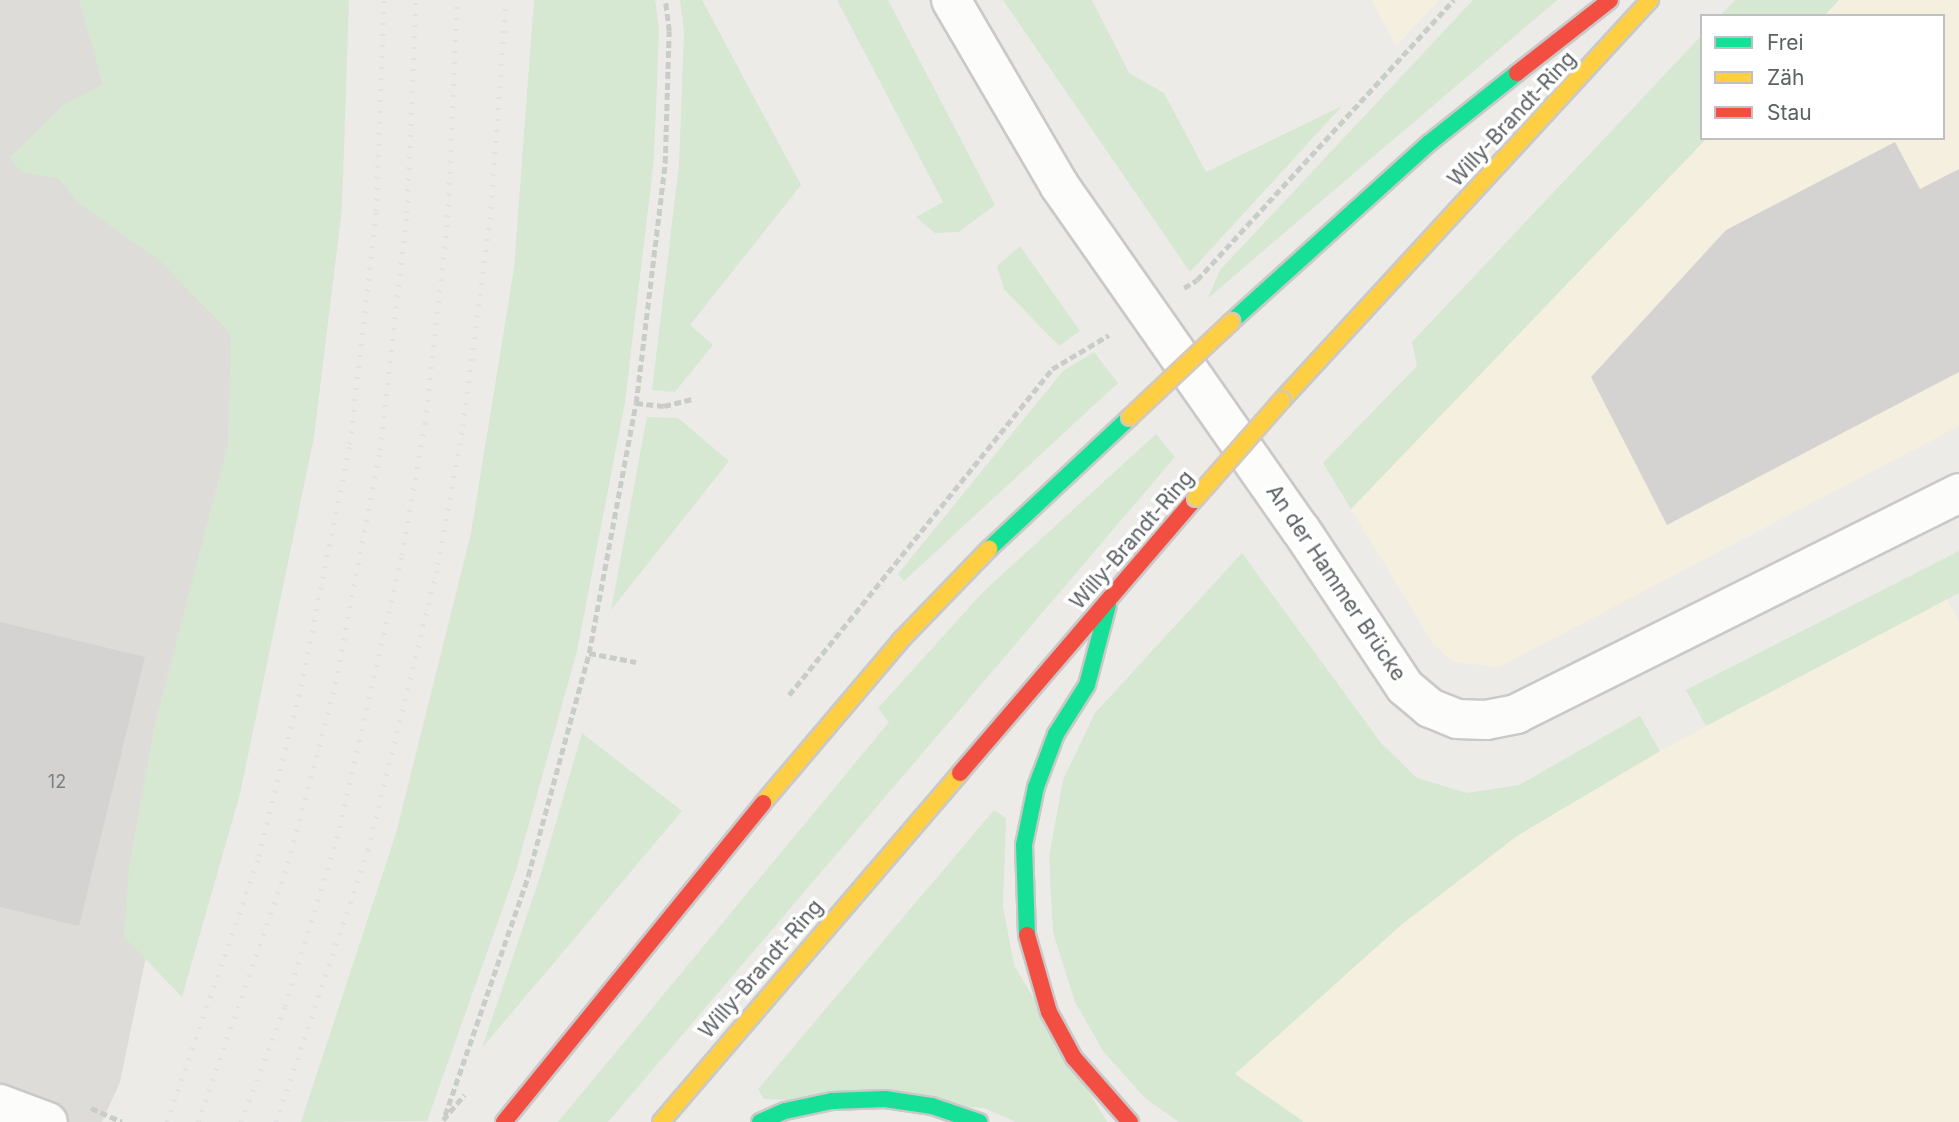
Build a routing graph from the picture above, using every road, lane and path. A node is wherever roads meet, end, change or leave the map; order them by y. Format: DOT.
graph roads {
  1 [pos="665,0"];
  2 [pos="951,0"];
  3 [pos="1610,0"];
  4 [pos="1650,0"];
  5 [pos="693,400"];
  6 [pos="636,403"];
  7 [pos="1959,493"];
  8 [pos="1111,597"];
  9 [pos="589,653"];
  10 [pos="636,662"];
  11 [pos="0,1104"];
  12 [pos="48,1122"];
  13 [pos="441,1122"];
  14 [pos="504,1122"];
  15 [pos="661,1122"];
  16 [pos="760,1122"];
  17 [pos="979,1122"];
  18 [pos="1130,1122"];
  1 -- 6 [label="path"];
  2 -- 7 [label="street, An der Hammer Brücke"];
  3 -- 14 [label="main road, bridge"];
  4 -- 8 [label="main road, Willy-Brandt-Ring, bridge"];
  5 -- 6 [label="path"];
  6 -- 9 [label="path"];
  8 -- 15 [label="main road, Willy-Brandt-Ring"];
  8 -- 18 [label="main road"];
  9 -- 10 [label="path"];
  9 -- 13 [label="path"];
  11 -- 12 [label="street"];
  16 -- 17 [label="main road"];
}
